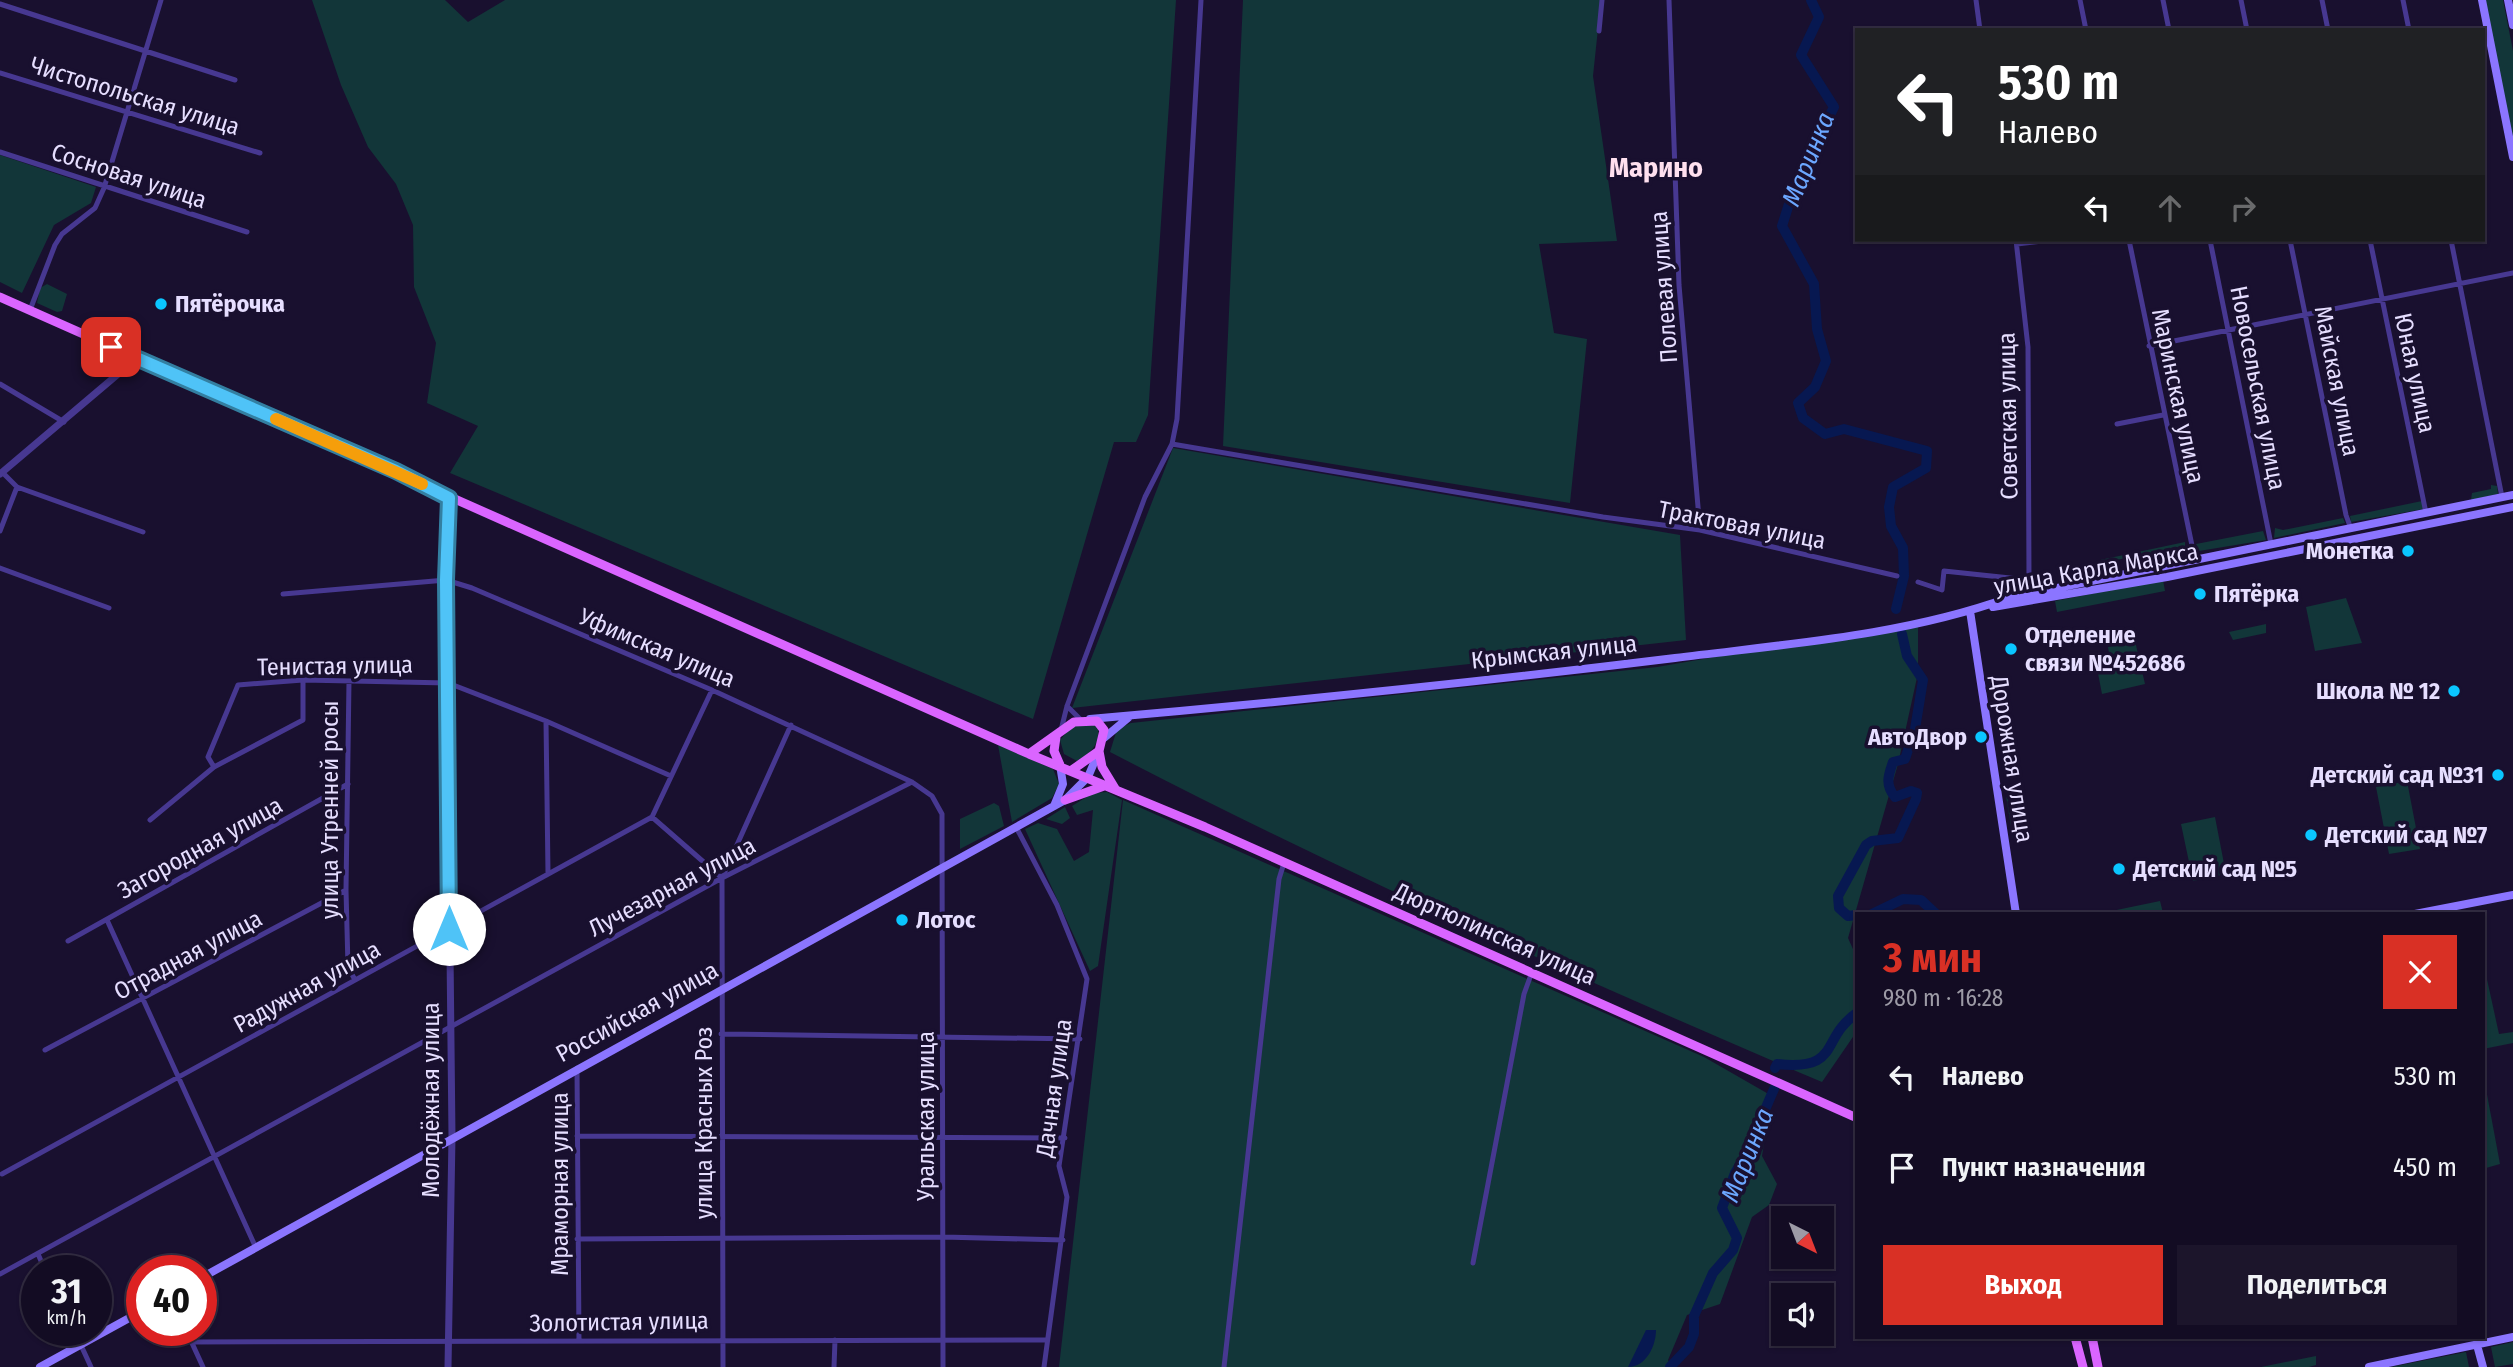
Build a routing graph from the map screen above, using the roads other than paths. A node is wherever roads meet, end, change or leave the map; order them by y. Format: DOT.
graph roads {
  1 [pos="161,0"];
  2 [pos="1201,0"];
  3 [pos="1602,0"];
  4 [pos="1669,0"];
  5 [pos="1976,0"];
  6 [pos="2080,0"];
  7 [pos="2163,0"];
  8 [pos="2241,0"];
  9 [pos="2322,0"];
  10 [pos="2403,0"];
  11 [pos="2482,0"];
  12 [pos="2508,0"];
  13 [pos="0,4"];
  14 [pos="2513,25"];
  15 [pos="1980,28"];
  16 [pos="2086,28"];
  17 [pos="2169,28"];
  18 [pos="2247,28"];
  19 [pos="2328,28"];
  20 [pos="2409,28"];
  21 [pos="1599,31"];
  22 [pos="144,53"];
  23 [pos="0,73"];
  24 [pos="235,80"];
  25 [pos="126,112"];
  26 [pos="0,152"];
  27 [pos="260,153"];
  28 [pos="2513,157"];
  29 [pos="104,188"];
  30 [pos="247,232"];
  31 [pos="2016,242"];
  32 [pos="2129,242"];
  33 [pos="2210,242"];
  34 [pos="2290,242"];
  35 [pos="2370,242"];
  36 [pos="2451,242"];
  37 [pos="2513,273"];
  38 [pos="2460,283"];
  39 [pos="0,297"];
  40 [pos="2381,299"];
  41 [pos="30,311"];
  42 [pos="2305,312"];
  43 [pos="2230,331"];
  44 [pos="2149,346"];
  45 [pos="137,358"];
  46 [pos="0,384"];
  47 [pos="2163,415"];
  48 [pos="64,422"];
  49 [pos="2118,424"];
  50 [pos="1172,444"];
  51 [pos="1,473"];
  52 [pos="17,488"];
  53 [pos="2513,495"];
  54 [pos="2502,497"];
  55 [pos="449,498"];
  56 [pos="2513,507"];
  57 [pos="2426,513"];
  58 [pos="2351,529"];
  59 [pos="1700,530"];
  60 [pos="0,531"];
  61 [pos="143,531"];
  62 [pos="2271,544"];
  63 [pos="2229,552"];
  64 [pos="2195,560"];
  65 [pos="2231,564"];
  66 [pos="0,568"];
  67 [pos="1897,576"];
  68 [pos="446,580"];
  69 [pos="2029,580"];
  70 [pos="1918,582"];
  71 [pos="2033,592"];
  72 [pos="283,593"];
  73 [pos="109,608"];
  74 [pos="1973,610"];
  75 [pos="303,680"];
  76 [pos="349,681"];
  77 [pos="448,683"];
  78 [pos="712,690"];
  79 [pos="1066,706"];
  80 [pos="1134,715"];
  81 [pos="1085,720"];
  82 [pos="546,721"];
  83 [pos="791,725"];
  84 [pos="1059,733"];
  85 [pos="1104,738"];
  86 [pos="1100,751"];
  87 [pos="1029,754"];
  88 [pos="1060,765"];
  89 [pos="214,766"];
  90 [pos="1072,770"];
  91 [pos="671,776"];
  92 [pos="1088,777"];
  93 [pos="912,782"];
  94 [pos="348,784"];
  95 [pos="1116,790"];
  96 [pos="1065,800"];
  97 [pos="1054,806"];
  98 [pos="652,817"];
  99 [pos="150,820"];
  100 [pos="1016,827"];
  101 [pos="1284,863"];
  102 [pos="943,866"];
  103 [pos="548,873"];
  104 [pos="722,878"];
  105 [pos="346,890"];
  106 [pos="2513,895"];
  107 [pos="2016,912"];
  108 [pos="2425,912"];
  109 [pos="107,920"];
  110 [pos="449,929"];
  111 [pos="68,942"];
  112 [pos="1532,972"];
  113 [pos="355,980"];
  114 [pos="723,986"];
  115 [pos="142,1000"];
  116 [pos="450,1026"];
  117 [pos="721,1034"];
  118 [pos="944,1035"];
  119 [pos="1080,1039"];
  120 [pos="45,1050"];
  121 [pos="577,1068"];
  122 [pos="178,1078"];
  123 [pos="1855,1117"];
  124 [pos="577,1136"];
  125 [pos="943,1136"];
  126 [pos="452,1137"];
  127 [pos="720,1138"];
  128 [pos="1065,1138"];
  129 [pos="214,1158"];
  130 [pos="2,1174"];
  131 [pos="943,1237"];
  132 [pos="577,1239"];
  133 [pos="721,1240"];
  134 [pos="1063,1240"];
  135 [pos="256,1248"];
  136 [pos="37,1254"];
  137 [pos="1473,1264"];
  138 [pos="217,1269"];
  139 [pos="0,1274"];
  140 [pos="2513,1337"];
  141 [pos="723,1339"];
  142 [pos="943,1339"];
  143 [pos="2076,1339"];
  144 [pos="2092,1339"];
  145 [pos="835,1340"];
  146 [pos="1046,1340"];
  147 [pos="448,1341"];
  148 [pos="579,1341"];
  149 [pos="217,1342"];
  150 [pos="2477,1345"];
  151 [pos="77,1346"];
  152 [pos="82,1346"];
  153 [pos="193,1346"];
  154 [pos="40,1367"];
  155 [pos="91,1367"];
  156 [pos="203,1367"];
  157 [pos="448,1367"];
  158 [pos="723,1367"];
  159 [pos="834,1367"];
  160 [pos="943,1367"];
  161 [pos="1044,1367"];
  162 [pos="1224,1367"];
  163 [pos="2083,1367"];
  164 [pos="2098,1367"];
  165 [pos="2369,1367"];
  166 [pos="2483,1367"];
  1 -- 22 [label="street"];
  2 -- 50 [label="street"];
  3 -- 21 [label="street"];
  4 -- 59 [label="street, Полевая улица"];
  5 -- 15 [label="street"];
  6 -- 16 [label="street"];
  7 -- 17 [label="street"];
  8 -- 18 [label="street"];
  9 -- 19 [label="street"];
  10 -- 20 [label="street"];
  11 -- 28 [label="main road"];
  12 -- 14 [label="main road"];
  13 -- 22 [label="street"];
  22 -- 24 [label="street"];
  22 -- 25 [label="street"];
  23 -- 25 [label="street, Чистопольская улица"];
  25 -- 27 [label="street, Чистопольская улица"];
  25 -- 29 [label="street"];
  26 -- 29 [label="street, Сосновая улица"];
  29 -- 30 [label="street, Сосновая улица"];
  29 -- 41 [label="street"];
  31 -- 69 [label="street, Советская улица"];
  32 -- 44 [label="street, Маринская улица"];
  33 -- 43 [label="street, Новосельская улица"];
  34 -- 42 [label="street, Майская улица"];
  35 -- 40 [label="street, Юная улица"];
  36 -- 38 [label="street"];
  37 -- 38 [label="street"];
  38 -- 40 [label="street"];
  38 -- 54 [label="street"];
  39 -- 41 [label="main road"];
  40 -- 42 [label="street"];
  40 -- 57 [label="street, Юная улица"];
  41 -- 45 [label="main road"];
  42 -- 43 [label="street"];
  42 -- 58 [label="street, Майская улица"];
  43 -- 44 [label="street"];
  43 -- 62 [label="street, Новосельская улица"];
  44 -- 47 [label="street, Маринская улица"];
  45 -- 48 [label="street"];
  45 -- 55 [label="main road"];
  46 -- 48 [label="street"];
  47 -- 49 [label="street"];
  47 -- 64 [label="street, Маринская улица"];
  48 -- 51 [label="street"];
  50 -- 59 [label="street, Трактовая улица"];
  50 -- 79 [label="street"];
  51 -- 52 [label="street"];
  52 -- 60 [label="street"];
  52 -- 61 [label="street"];
  53 -- 54 [label="main road, улица Карла Маркса"];
  54 -- 57 [label="main road, улица Карла Маркса"];
  55 -- 68 [label="street, Молодёжная улица"];
  55 -- 87 [label="main road"];
  56 -- 65 [label="main road, улица Карла Маркса"];
  57 -- 58 [label="main road, улица Карла Маркса"];
  58 -- 62 [label="main road, улица Карла Маркса"];
  59 -- 67 [label="street, Трактовая улица"];
  62 -- 63 [label="main road, улица Карла Маркса"];
  63 -- 64 [label="main road, улица Карла Маркса"];
  63 -- 65 [label="main road"];
  64 -- 71 [label="main road, улица Карла Маркса"];
  65 -- 74 [label="main road, улица Карла Маркса"];
  66 -- 73 [label="street"];
  68 -- 72 [label="street, Уфимская улица"];
  68 -- 77 [label="street, Молодёжная улица"];
  68 -- 78 [label="street, Уфимская улица"];
  69 -- 70 [label="street"];
  69 -- 71 [label="street, Советская улица"];
  71 -- 74 [label="main road, улица Карла Маркса"];
  74 -- 80 [label="main road, Крымская улица"];
  74 -- 107 [label="main road, Дорожная улица"];
  75 -- 76 [label="street, Тенистая улица"];
  75 -- 89 [label="street"];
  75 -- 89 [label="street, Тенистая улица"];
  76 -- 77 [label="street, Тенистая улица"];
  76 -- 94 [label="street, улица Утренней росы"];
  77 -- 82 [label="street, Тенистая улица"];
  77 -- 110 [label="street, Молодёжная улица"];
  78 -- 83 [label="street, Уфимская улица"];
  78 -- 91 [label="street"];
  79 -- 81 [label="street"];
  79 -- 84 [label="street"];
  80 -- 81 [label="main road, Крымская улица"];
  80 -- 85 [label="main road"];
  81 -- 84 [label="main road"];
  81 -- 85 [label="main road"];
  82 -- 91 [label="street, Тенистая улица"];
  82 -- 103 [label="street"];
  83 -- 93 [label="street, Уфимская улица"];
  83 -- 104 [label="street, улица Красных Роз"];
  84 -- 87 [label="main road"];
  84 -- 88 [label="main road"];
  85 -- 86 [label="main road"];
  86 -- 90 [label="main road"];
  86 -- 92 [label="main road"];
  86 -- 95 [label="main road"];
  87 -- 88 [label="main road"];
  88 -- 90 [label="main road"];
  88 -- 97 [label="main road"];
  89 -- 99 [label="street"];
  90 -- 92 [label="main road, Дюртюлинская улица"];
  91 -- 98 [label="street"];
  92 -- 95 [label="main road, Дюртюлинская улица"];
  92 -- 96 [label="main road, Российская улица"];
  93 -- 102 [label="street, Уфимская улица"];
  93 -- 104 [label="street, Лучезарная улица"];
  94 -- 105 [label="street, улица Утренней росы"];
  94 -- 109 [label="street, Загородная улица"];
  95 -- 96 [label="main road"];
  95 -- 101 [label="main road, Дюртюлинская улица"];
  96 -- 97 [label="main road, Российская улица"];
  97 -- 100 [label="main road, Российская улица"];
  98 -- 103 [label="street, Радужная улица"];
  98 -- 104 [label="street"];
  100 -- 102 [label="main road, Российская улица"];
  100 -- 119 [label="street, Дачная улица"];
  101 -- 112 [label="main road, Дюртюлинская улица"];
  101 -- 162 [label="street"];
  102 -- 114 [label="main road, Российская улица"];
  102 -- 118 [label="street, Уральская улица"];
  103 -- 110 [label="street, Радужная улица"];
  104 -- 114 [label="street, улица Красных Роз"];
  104 -- 116 [label="street, Лучезарная улица"];
  105 -- 113 [label="street, улица Утренней росы"];
  105 -- 115 [label="street, Отрадная улица"];
  106 -- 108 [label="main road"];
  109 -- 111 [label="street, Загородная улица"];
  109 -- 115 [label="street"];
  110 -- 113 [label="street, Радужная улица"];
  110 -- 116 [label="street, Молодёжная улица"];
  112 -- 123 [label="main road, Дюртюлинская улица"];
  112 -- 137 [label="street"];
  113 -- 122 [label="street, Радужная улица"];
  114 -- 117 [label="street, улица Красных Роз"];
  114 -- 121 [label="main road, Российская улица"];
  115 -- 120 [label="street, Отрадная улица"];
  115 -- 122 [label="street"];
  116 -- 126 [label="street, Молодёжная улица"];
  116 -- 129 [label="street, Лучезарная улица"];
  117 -- 118 [label="street"];
  117 -- 127 [label="street, улица Красных Роз"];
  118 -- 119 [label="street"];
  118 -- 125 [label="street, Уральская улица"];
  119 -- 128 [label="street, Дачная улица"];
  121 -- 124 [label="street, Мраморная улица"];
  121 -- 126 [label="main road, Российская улица"];
  122 -- 129 [label="street"];
  122 -- 130 [label="street, Радужная улица"];
  124 -- 127 [label="street"];
  124 -- 132 [label="street, Мраморная улица"];
  125 -- 127 [label="street"];
  125 -- 128 [label="street"];
  125 -- 131 [label="street, Уральская улица"];
  126 -- 135 [label="main road, Российская улица"];
  126 -- 147 [label="street, Молодёжная улица"];
  127 -- 133 [label="street, улица Красных Роз"];
  128 -- 134 [label="street, Дачная улица"];
  129 -- 135 [label="street"];
  129 -- 136 [label="street, Лучезарная улица"];
  131 -- 133 [label="street"];
  131 -- 134 [label="street"];
  131 -- 142 [label="street, Уральская улица"];
  132 -- 133 [label="street"];
  132 -- 148 [label="street, Мраморная улица"];
  133 -- 141 [label="street, улица Красных Роз"];
  134 -- 146 [label="street, Дачная улица"];
  135 -- 138 [label="main road, Российская улица"];
  136 -- 139 [label="street, Лучезарная улица"];
  140 -- 150 [label="main road"];
  141 -- 145 [label="street, Золотистая улица"];
  141 -- 148 [label="street, Золотистая улица"];
  141 -- 158 [label="street, улица Красных Роз"];
  142 -- 145 [label="street, Золотистая улица"];
  142 -- 146 [label="street, Золотистая улица"];
  142 -- 160 [label="street, Уральская улица"];
  143 -- 163 [label="main road"];
  144 -- 164 [label="main road"];
  145 -- 159 [label="street"];
  146 -- 161 [label="street, Дачная улица"];
  147 -- 148 [label="street, Золотистая улица"];
  147 -- 149 [label="street, Золотистая улица"];
  147 -- 157 [label="street, Молодёжная улица"];
  150 -- 165 [label="main road"];
  150 -- 166 [label="main road"];
  151 -- 154 [label="main road"];
  152 -- 155 [label="street"];
  153 -- 156 [label="street"];
}
